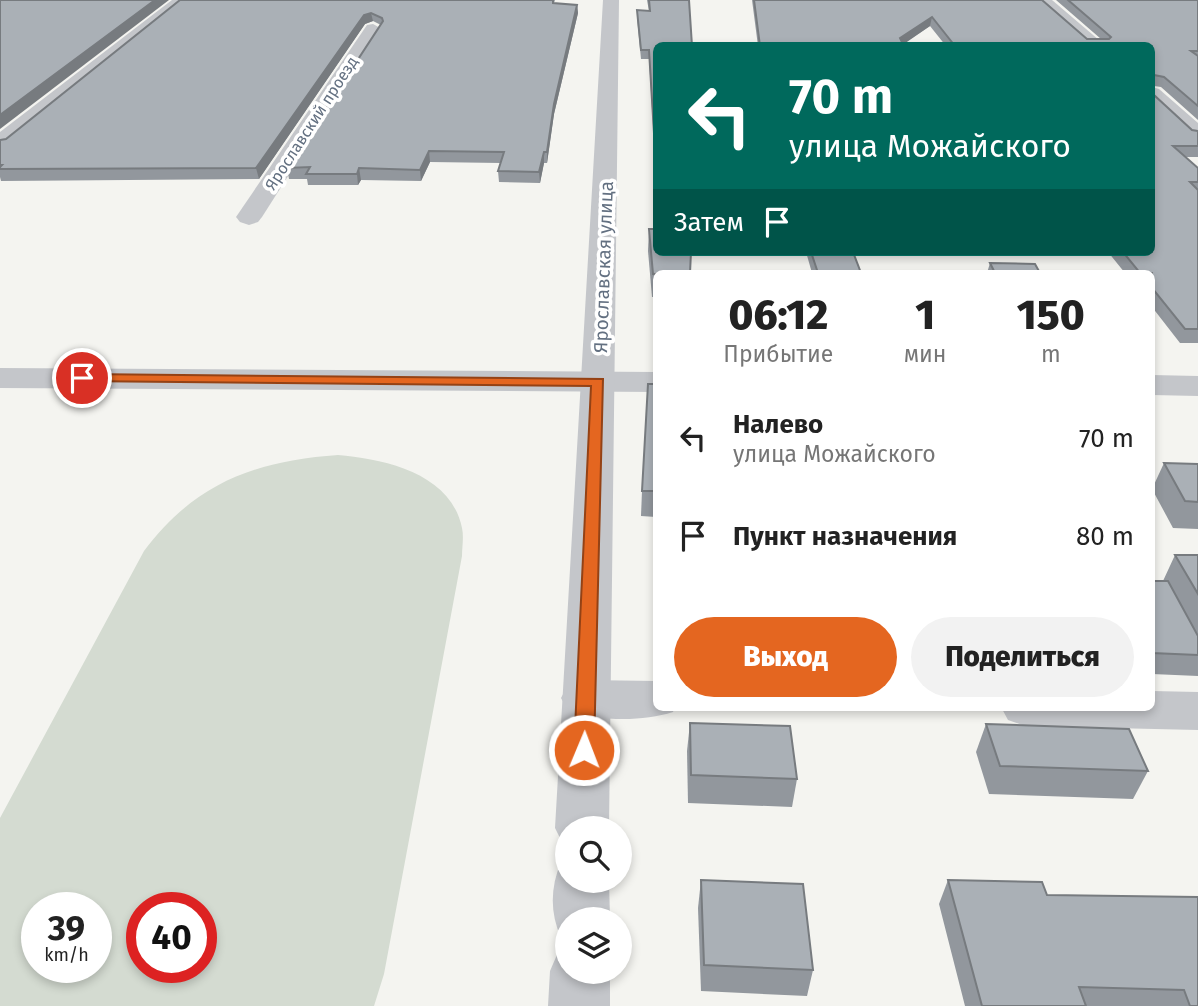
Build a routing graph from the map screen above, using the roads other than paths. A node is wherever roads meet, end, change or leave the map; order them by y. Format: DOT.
graph roads {
  1 [pos="182,0"];
  2 [pos="611,0"];
  3 [pos="1042,0"];
  4 [pos="373,29"];
  5 [pos="1092,42"];
  6 [pos="1155,96"];
  7 [pos="1198,134"];
  8 [pos="0,143"];
  9 [pos="249,217"];
  10 [pos="0,378"];
  11 [pos="598,382"];
  12 [pos="653,382"];
  13 [pos="1155,385"];
  14 [pos="1198,386"];
  15 [pos="585,698"];
  16 [pos="653,699"];
  17 [pos="1155,710"];
  18 [pos="1198,711"];
  19 [pos="582,816"];
  20 [pos="580,984"];
  21 [pos="579,1006"];
  1 -- 8 [label="street"];
  2 -- 11 [label="street, Ярославская улица"];
  3 -- 5 [label="street"];
  4 -- 9 [label="street, Ярославский проезд"];
  6 -- 7 [label="street"];
  10 -- 11 [label="street"];
  11 -- 12 [label="street"];
  11 -- 15 [label="street, Ярославская улица"];
  13 -- 14 [label="street"];
  15 -- 16 [label="street"];
  15 -- 19 [label="street, Ярославская улица"];
  17 -- 18 [label="street"];
  20 -- 21 [label="street"];
}
